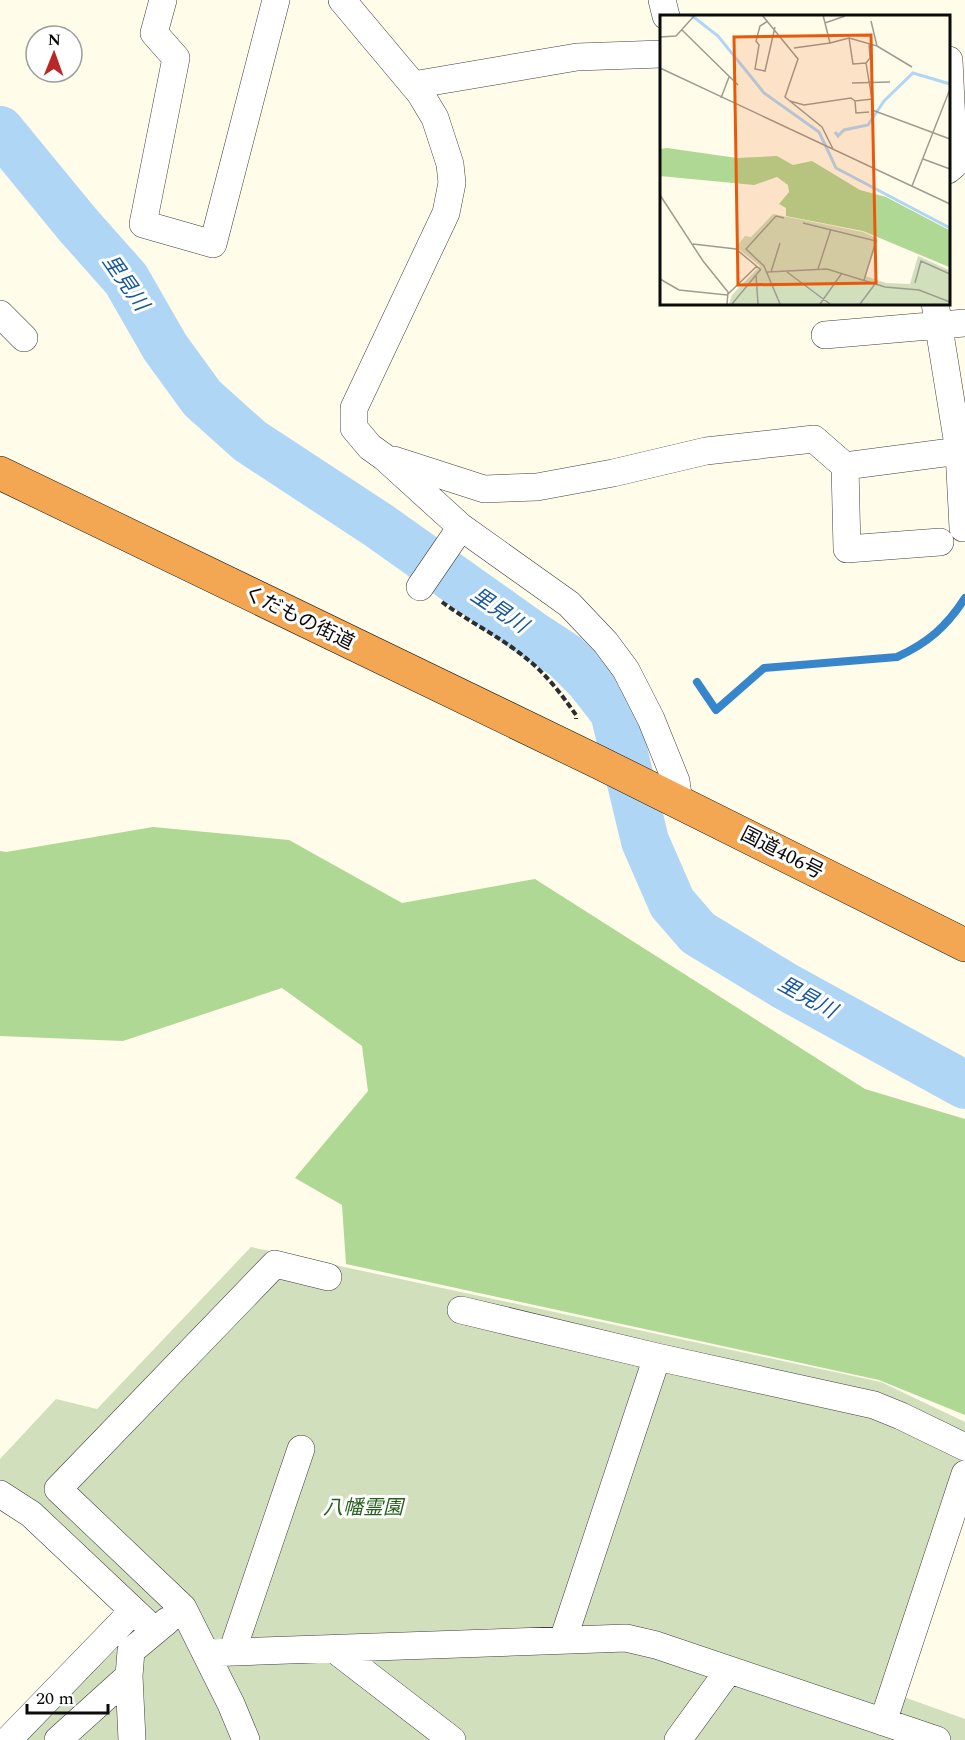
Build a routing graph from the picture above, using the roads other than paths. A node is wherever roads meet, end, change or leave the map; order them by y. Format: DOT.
graph roads {
  1 [pos="163,0"];
  2 [pos="276,0"];
  3 [pos="342,0"];
  4 [pos="662,0"];
  5 [pos="666,15"];
  6 [pos="660,54"];
  7 [pos="950,59"];
  8 [pos="965,65"];
  9 [pos="950,80"];
  10 [pos="413,85"];
  11 [pos="950,168"];
  12 [pos="0,314"];
  13 [pos="936,314"];
  14 [pos="965,322"];
  15 [pos="825,335"];
  16 [pos="24,338"];
  17 [pos="959,451"];
  18 [pos="384,457"];
  19 [pos="845,466"];
  20 [pos="0,472"];
  21 [pos="965,528"];
  22 [pos="458,531"];
  23 [pos="940,542"];
  24 [pos="422,583"];
  25 [pos="589,758"];
  26 [pos="669,797"];
  27 [pos="965,945"];
  28 [pos="328,1277"];
  29 [pos="461,1310"];
  30 [pos="657,1357"];
  31 [pos="965,1447"];
  32 [pos="301,1449"];
  33 [pos="965,1474"];
  34 [pos="0,1494"];
  35 [pos="183,1608"];
  36 [pos="133,1611"];
  37 [pos="154,1632"];
  38 [pos="563,1640"];
  39 [pos="334,1649"];
  40 [pos="219,1653"];
  41 [pos="729,1670"];
  42 [pos="129,1676"];
  43 [pos="884,1722"];
  44 [pos="8,1740"];
  45 [pos="58,1740"];
  46 [pos="132,1740"];
  47 [pos="246,1740"];
  48 [pos="452,1740"];
  49 [pos="678,1740"];
  50 [pos="937,1740"];
  1 -- 2 [label="street"];
  3 -- 10 [label="street"];
  4 -- 5 [label="street"];
  6 -- 10 [label="street"];
  7 -- 8 [label="street"];
  9 -- 11 [label="street"];
  10 -- 18 [label="street"];
  12 -- 16 [label="street"];
  13 -- 14 [label="street"];
  13 -- 15 [label="street"];
  13 -- 17 [label="street"];
  17 -- 19 [label="street"];
  17 -- 21 [label="street"];
  18 -- 19 [label="street"];
  18 -- 22 [label="street"];
  19 -- 23 [label="street"];
  20 -- 25 [label="highway, くだもの街道"];
  22 -- 24 [label="street"];
  22 -- 26 [label="street"];
  25 -- 26 [label="highway, 国道406号"];
  26 -- 27 [label="highway, 国道406号"];
  28 -- 35 [label="street"];
  29 -- 30 [label="street"];
  30 -- 31 [label="street"];
  30 -- 38 [label="street"];
  32 -- 40 [label="street"];
  33 -- 43 [label="street"];
  34 -- 36 [label="street"];
  35 -- 37 [label="street"];
  35 -- 40 [label="street"];
  36 -- 37 [label="street"];
  36 -- 44 [label="street"];
  37 -- 42 [label="street"];
  38 -- 39 [label="street"];
  38 -- 41 [label="street"];
  39 -- 40 [label="street"];
  39 -- 48 [label="street"];
  40 -- 47 [label="street"];
  41 -- 43 [label="street"];
  41 -- 49 [label="street"];
  42 -- 45 [label="street"];
  42 -- 46 [label="street"];
  43 -- 50 [label="street"];
}
